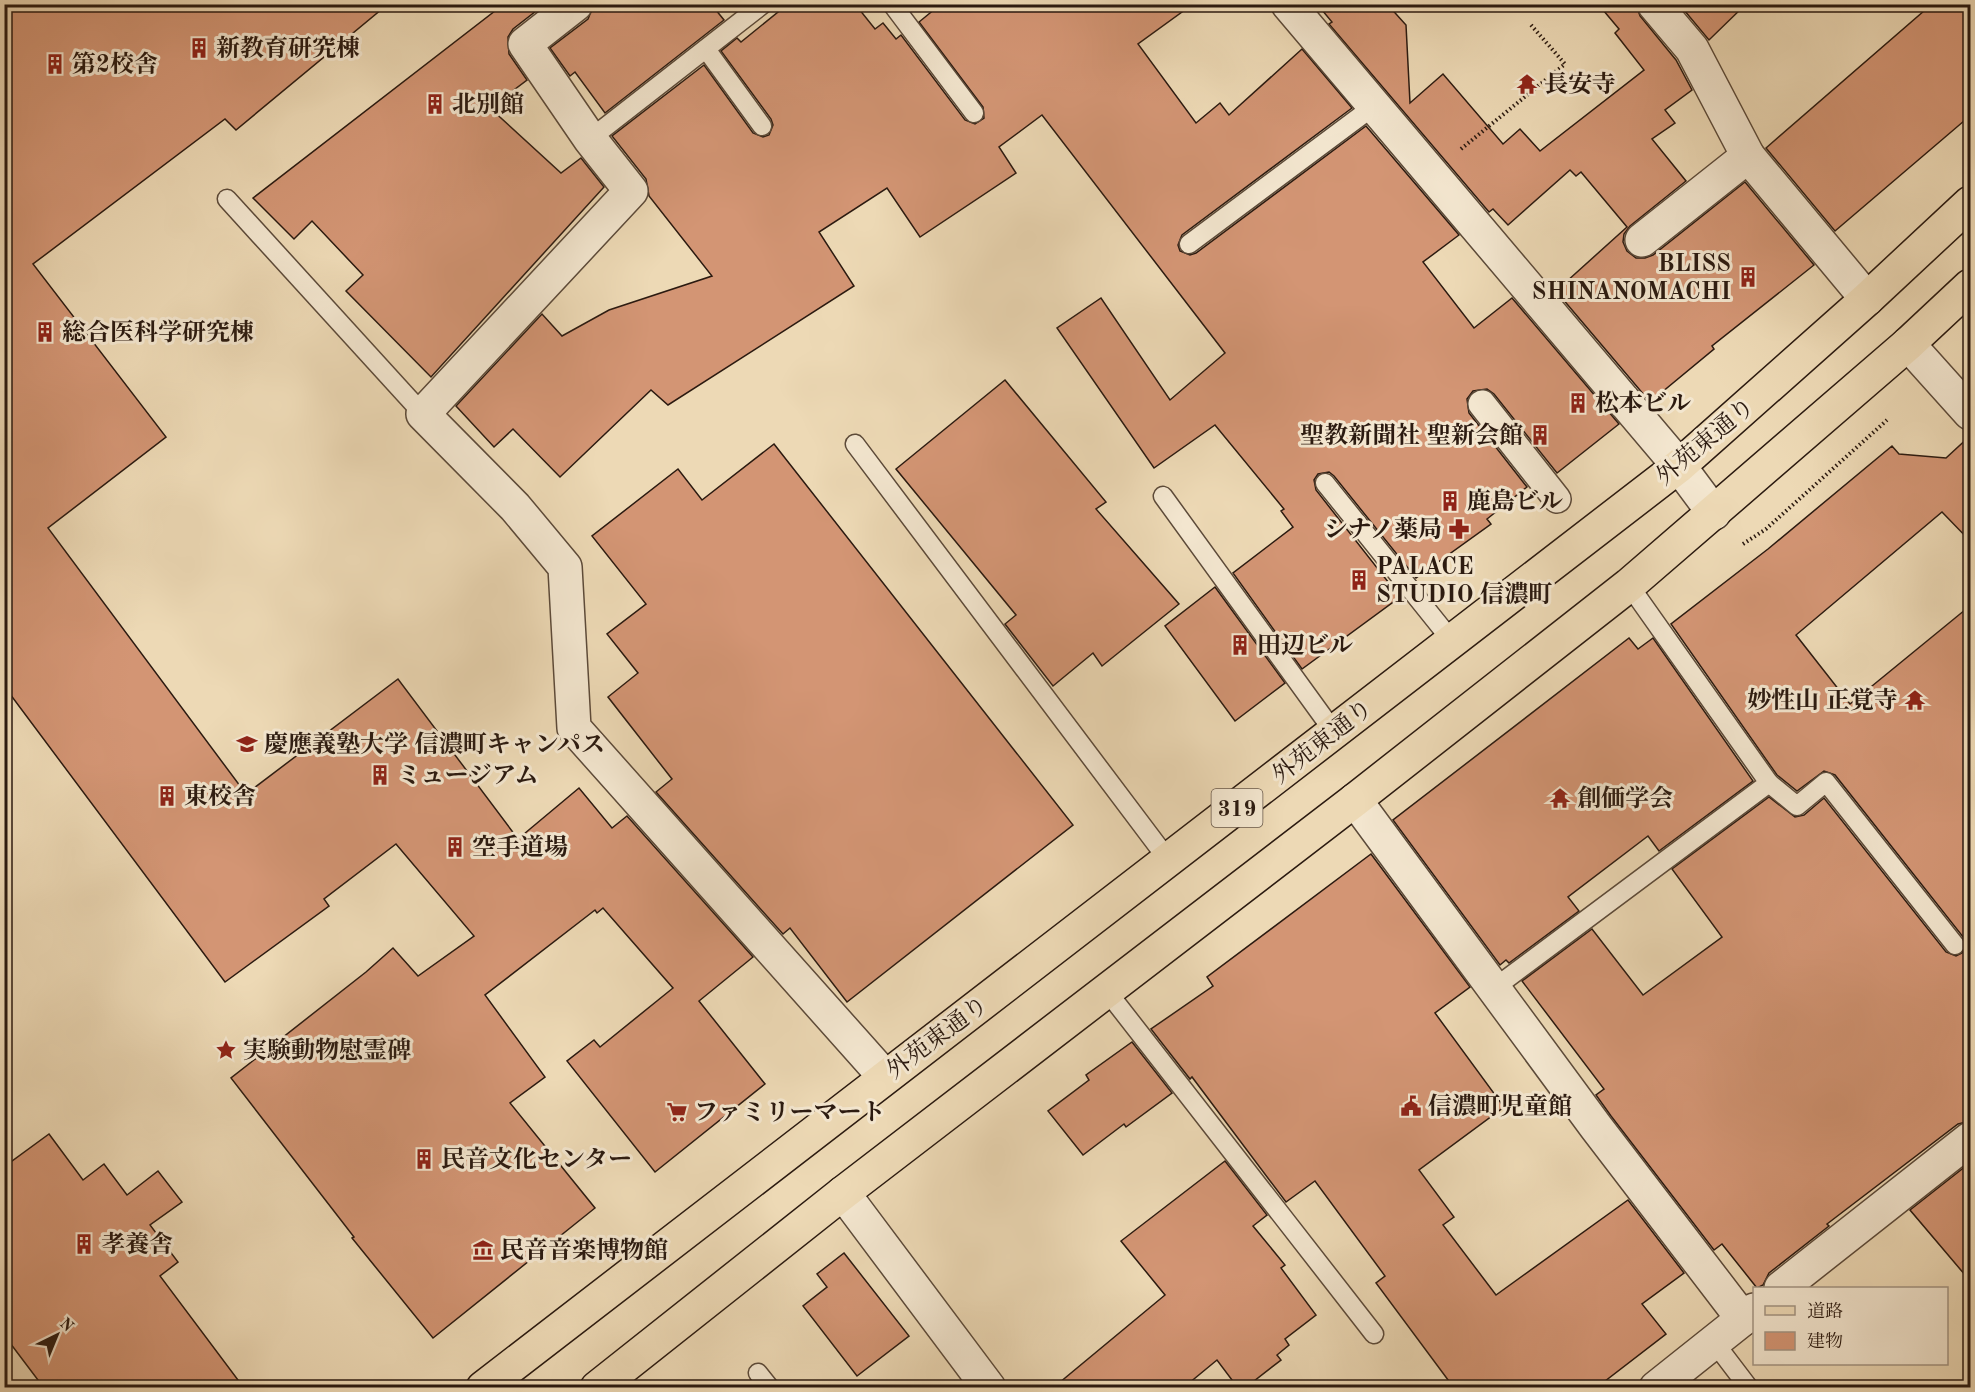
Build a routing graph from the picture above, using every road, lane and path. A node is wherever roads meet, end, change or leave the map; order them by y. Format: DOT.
graph roads {
  1 [pos="576,4"];
  2 [pos="763,4"];
  3 [pos="892,4"];
  4 [pos="1288,4"];
  5 [pos="1654,4"];
  6 [pos="1531,25"];
  7 [pos="706,49"];
  8 [pos="1374,106"];
  9 [pos="974,113"];
  10 [pos="762,126"];
  11 [pos="590,139"];
  12 [pos="1748,156"];
  13 [pos="1431,174"];
  14 [pos="226,200"];
  15 [pos="1971,203"];
  16 [pos="1642,240"];
  17 [pos="1189,244"];
  18 [pos="1971,286"];
  19 [pos="1867,299"];
  20 [pos="1908,344"];
  21 [pos="1482,404"];
  22 [pos="1971,412"];
  23 [pos="423,414"];
  24 [pos="855,444"];
  25 [pos="1679,466"];
  26 [pos="1325,483"];
  27 [pos="1163,496"];
  28 [pos="1557,499"];
  29 [pos="1714,513"];
  30 [pos="1629,585"];
  31 [pos="1452,641"];
  32 [pos="1334,732"];
  33 [pos="1768,783"];
  34 [pos="1355,800"];
  35 [pos="1169,861"];
  36 [pos="1955,945"];
  37 [pos="1493,989"];
  38 [pos="1106,990"];
  39 [pos="885,1077"];
  40 [pos="1971,1139"];
  41 [pos="843,1193"];
  42 [pos="1782,1287"];
  43 [pos="1749,1314"];
  44 [pos="1374,1334"];
  45 [pos="1714,1342"];
  46 [pos="758,1372"];
  47 [pos="483,1388"];
  48 [pos="597,1388"];
  49 [pos="770,1388"];
  50 [pos="988,1388"];
  51 [pos="1656,1388"];
  52 [pos="1749,1388"];
  1 -- 11 [label="street"];
  2 -- 7 [label="lane"];
  3 -- 9 [label="lane"];
  4 -- 8 [label="street"];
  5 -- 12 [label="street"];
  6 -- 13 [label="path"];
  7 -- 10 [label="lane"];
  7 -- 11 [label="lane"];
  8 -- 13 [label="street"];
  8 -- 17 [label="lane"];
  11 -- 23 [label="street"];
  12 -- 16 [label="street"];
  12 -- 19 [label="street"];
  13 -- 25 [label="street"];
  14 -- 23 [label="lane"];
  15 -- 19 [label="main road, 外苑東通り / 319"];
  18 -- 20 [label="main road, 319"];
  19 -- 25 [label="main road, 外苑東通り / 319"];
  20 -- 22 [label="street"];
  20 -- 29 [label="main road, 319"];
  21 -- 28 [label="street"];
  23 -- 39 [label="street"];
  24 -- 35 [label="lane"];
  25 -- 29 [label="street"];
  25 -- 31 [label="main road, 外苑東通り / 319"];
  26 -- 31 [label="lane"];
  27 -- 32 [label="lane"];
  29 -- 30 [label="main road, 319"];
  30 -- 33 [label="lane"];
  30 -- 34 [label="main road, 319"];
  31 -- 32 [label="main road, 外苑東通り / 319"];
  32 -- 35 [label="main road, 外苑東通り / 319"];
  33 -- 36 [label="lane"];
  33 -- 37 [label="lane"];
  34 -- 37 [label="street"];
  34 -- 38 [label="main road, 319"];
  35 -- 39 [label="main road, 外苑東通り / 319"];
  37 -- 43 [label="street"];
  38 -- 41 [label="main road, 319"];
  38 -- 44 [label="lane"];
  39 -- 47 [label="main road, 外苑東通り / 319"];
  40 -- 42 [label="street"];
  41 -- 48 [label="main road, 319"];
  41 -- 50 [label="street"];
  43 -- 45 [label="street"];
  45 -- 51 [label="street"];
  45 -- 52 [label="lane"];
  46 -- 49 [label="lane"];
}
